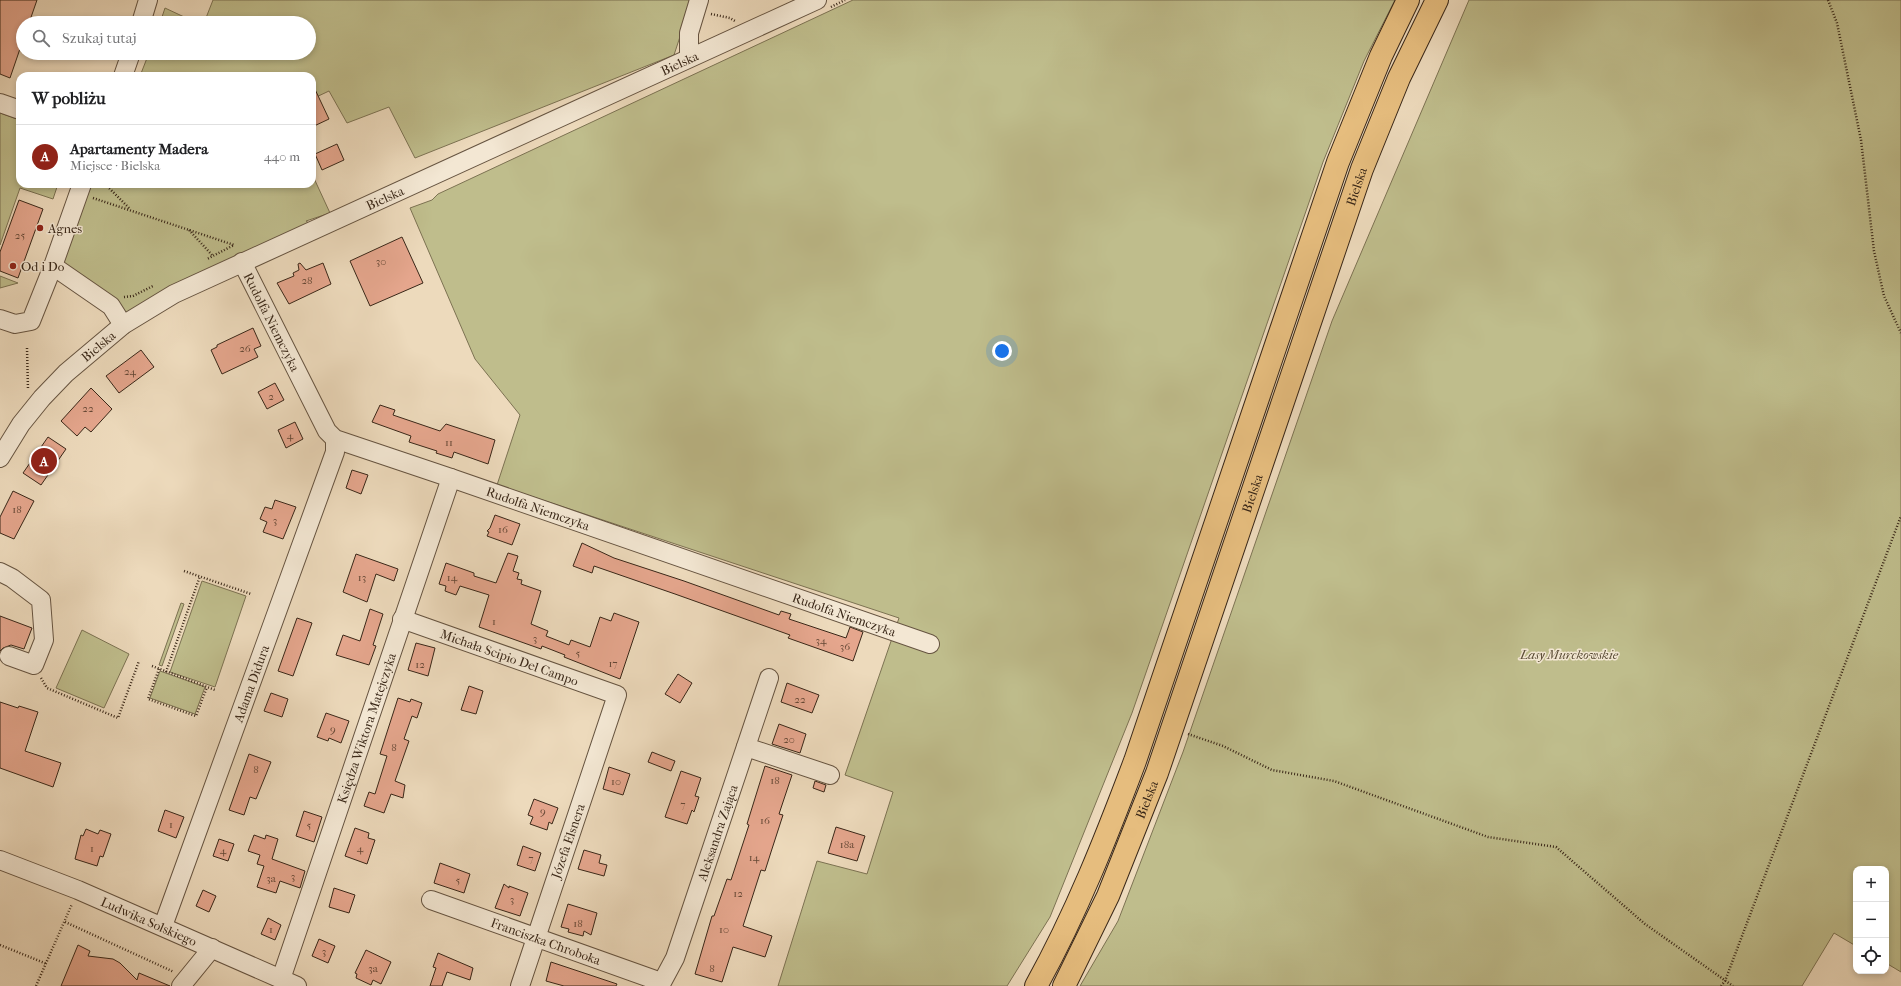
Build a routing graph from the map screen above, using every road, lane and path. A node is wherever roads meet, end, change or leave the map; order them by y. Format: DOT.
graph roads {
  1 [pos="148,0"];
  2 [pos="817,0"];
  3 [pos="1408,0"];
  4 [pos="1437,0"];
  5 [pos="1828,0"];
  6 [pos="702,6"];
  7 [pos="143,16"];
  8 [pos="738,23"];
  9 [pos="689,58"];
  10 [pos="129,60"];
  11 [pos="124,72"];
  12 [pos="0,103"];
  13 [pos="16,109"];
  14 [pos="87,188"];
  15 [pos="109,188"];
  16 [pos="132,210"];
  17 [pos="189,230"];
  18 [pos="213,256"];
  19 [pos="207,260"];
  20 [pos="242,262"];
  21 [pos="53,266"];
  22 [pos="160,283"];
  23 [pos="124,297"];
  24 [pos="0,319"];
  25 [pos="123,325"];
  26 [pos="1901,333"];
  27 [pos="27,348"];
  28 [pos="28,392"];
  29 [pos="335,439"];
  30 [pos="0,458"];
  31 [pos="451,478"];
  32 [pos="1901,516"];
  33 [pos="184,571"];
  34 [pos="0,572"];
  35 [pos="200,576"];
  36 [pos="251,594"];
  37 [pos="402,618"];
  38 [pos="930,644"];
  39 [pos="9,656"];
  40 [pos="139,661"];
  41 [pos="152,666"];
  42 [pos="159,669"];
  43 [pos="166,672"];
  44 [pos="769,678"];
  45 [pos="207,687"];
  46 [pos="47,688"];
  47 [pos="215,690"];
  48 [pos="617,695"];
  49 [pos="1172,729"];
  50 [pos="746,747"];
  51 [pos="830,775"];
  52 [pos="0,860"];
  53 [pos="75,897"];
  54 [pos="431,900"];
  55 [pos="65,922"];
  56 [pos="163,926"];
  57 [pos="536,936"];
  58 [pos="0,945"];
  59 [pos="212,948"];
  60 [pos="47,964"];
  61 [pos="1725,981"];
  62 [pos="184,982"];
  63 [pos="286,983"];
  64 [pos="661,984"];
  65 [pos="36,986"];
  66 [pos="520,986"];
  67 [pos="1036,986"];
  68 [pos="1064,986"];
  69 [pos="1721,986"];
  70 [pos="1733,986"];
  1 -- 7 [label="street"];
  2 -- 9 [label="street, Bielska"];
  3 -- 67 [label="main road, Bielska"];
  4 -- 49 [label="main road, Bielska"];
  5 -- 26 [label="path"];
  6 -- 8 [label="path"];
  6 -- 9 [label="street"];
  9 -- 20 [label="street, Bielska"];
  10 -- 11 [label="street"];
  12 -- 13 [label="street"];
  14 -- 16 [label="path"];
  14 -- 21 [label="street"];
  15 -- 16 [label="path"];
  16 -- 17 [label="path"];
  17 -- 18 [label="path"];
  17 -- 18 [label="path"];
  18 -- 19 [label="path"];
  20 -- 25 [label="street, Bielska"];
  20 -- 29 [label="street, Rudolfa Niemczyka"];
  21 -- 24 [label="street"];
  21 -- 25 [label="street"];
  22 -- 23 [label="path"];
  25 -- 30 [label="street, Bielska"];
  27 -- 28 [label="path"];
  29 -- 31 [label="street, Rudolfa Niemczyka"];
  29 -- 56 [label="street, Adama Didura"];
  31 -- 37 [label="street, Księdza Wiktora Matejczyka"];
  31 -- 38 [label="street, Rudolfa Niemczyka"];
  32 -- 61 [label="path"];
  33 -- 35 [label="path"];
  34 -- 39 [label="street"];
  35 -- 36 [label="path"];
  35 -- 43 [label="path"];
  37 -- 48 [label="street, Michała Scipio Del Campo"];
  37 -- 63 [label="street, Księdza Wiktora Matejczyka"];
  40 -- 46 [label="path"];
  41 -- 42 [label="path"];
  42 -- 43 [label="path"];
  42 -- 45 [label="path"];
  43 -- 45 [label="path"];
  44 -- 50 [label="street, Aleksandra Zająca"];
  45 -- 47 [label="path"];
  48 -- 57 [label="street, Józefa Elsnera"];
  49 -- 61 [label="path"];
  49 -- 68 [label="main road, Bielska"];
  50 -- 51 [label="street"];
  50 -- 64 [label="street, Aleksandra Zająca"];
  52 -- 56 [label="street, Ludwika Solskiego"];
  53 -- 55 [label="path"];
  54 -- 57 [label="street, Franciszka Chroboka"];
  55 -- 60 [label="path"];
  55 -- 62 [label="path"];
  56 -- 59 [label="street, Ludwika Solskiego"];
  57 -- 64 [label="street, Franciszka Chroboka"];
  57 -- 66 [label="street, Józefa Elsnera"];
  58 -- 60 [label="path"];
  59 -- 62 [label="street"];
  59 -- 63 [label="street, Ludwika Solskiego"];
  60 -- 65 [label="path"];
  61 -- 69 [label="path"];
  61 -- 70 [label="path"];
}
